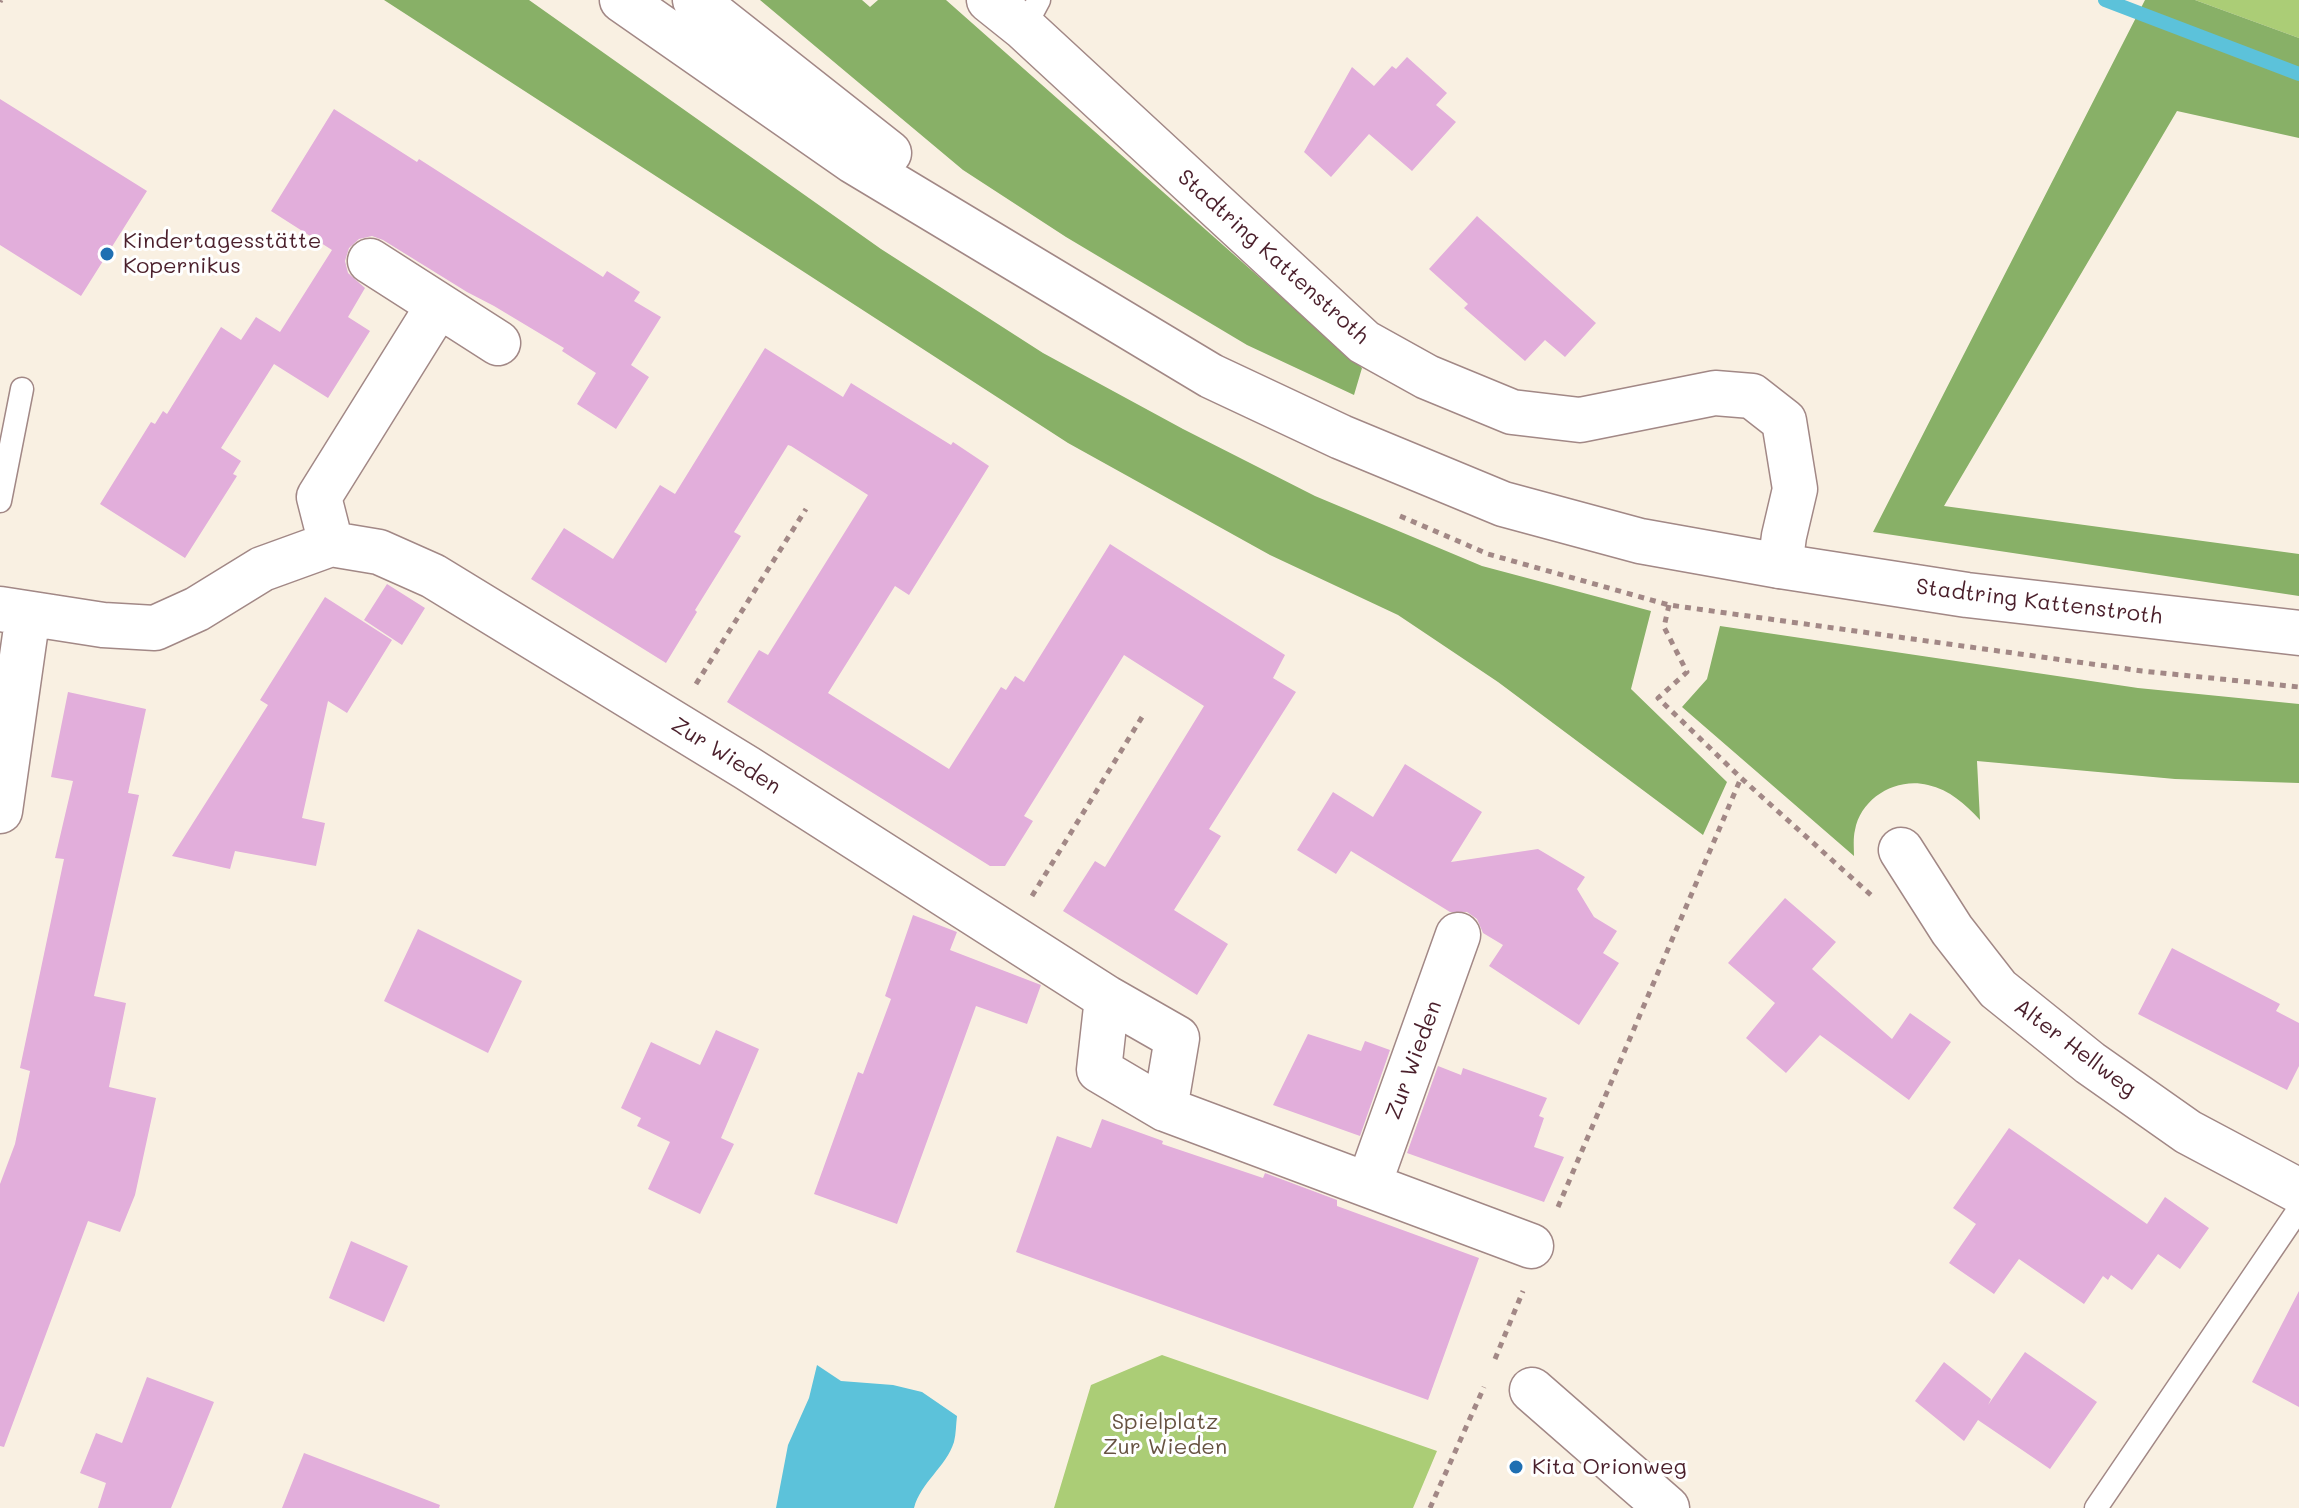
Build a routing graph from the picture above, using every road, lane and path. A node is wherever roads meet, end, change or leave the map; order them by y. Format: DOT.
graph roads {
  1 [pos="622,0"];
  2 [pos="695,0"];
  3 [pos="989,0"];
  4 [pos="1031,14"];
  5 [pos="370,261"];
  6 [pos="1081,300"];
  7 [pos="438,306"];
  8 [pos="498,343"];
  9 [pos="22,389"];
  10 [pos="0,501"];
  11 [pos="806,509"];
  12 [pos="331,544"];
  13 [pos="1780,566"];
  14 [pos="1669,605"];
  15 [pos="14,611"];
  16 [pos="2299,633"];
  17 [pos="1142,717"];
  18 [pos="673,722"];
  19 [pos="1741,778"];
  20 [pos="0,811"];
  21 [pos="1901,850"];
  22 [pos="1874,898"];
  23 [pos="1008,934"];
  24 [pos="1458,935"];
  25 [pos="1107,998"];
  26 [pos="1165,1109"];
  27 [pos="1369,1184"];
  28 [pos="2299,1191"];
  29 [pos="2299,1209"];
  30 [pos="1538,1247"];
  31 [pos="1494,1364"];
  32 [pos="1487,1378"];
  33 [pos="1532,1390"];
  34 [pos="1430,1508"];
  35 [pos="1667,1508"];
  36 [pos="2096,1508"];
  1 -- 6 [label="street, Stadtring Kattenstroth"];
  2 -- 6 [label="street, Stadtring Kattenstroth"];
  3 -- 4 [label="street, Stadtring Kattenstroth"];
  4 -- 13 [label="street, Stadtring Kattenstroth"];
  5 -- 7 [label="street"];
  6 -- 13 [label="street, Stadtring Kattenstroth"];
  7 -- 8 [label="street"];
  7 -- 12 [label="street"];
  9 -- 10 [label="lane"];
  11 -- 18 [label="path"];
  12 -- 15 [label="street, Zur Wieden"];
  12 -- 18 [label="street, Zur Wieden"];
  13 -- 16 [label="street, Stadtring Kattenstroth"];
  14 -- 19 [label="path"];
  15 -- 20 [label="street"];
  17 -- 23 [label="path"];
  18 -- 23 [label="street, Zur Wieden"];
  19 -- 22 [label="path"];
  19 -- 30 [label="path"];
  21 -- 28 [label="street, Alter Hellweg"];
  23 -- 25 [label="street, Zur Wieden"];
  24 -- 27 [label="street, Zur Wieden"];
  25 -- 26 [label="street"];
  25 -- 26 [label="street, Zur Wieden"];
  26 -- 27 [label="street"];
  27 -- 30 [label="street"];
  29 -- 36 [label="lane"];
  30 -- 31 [label="path"];
  32 -- 34 [label="path"];
  33 -- 35 [label="street"];
}
